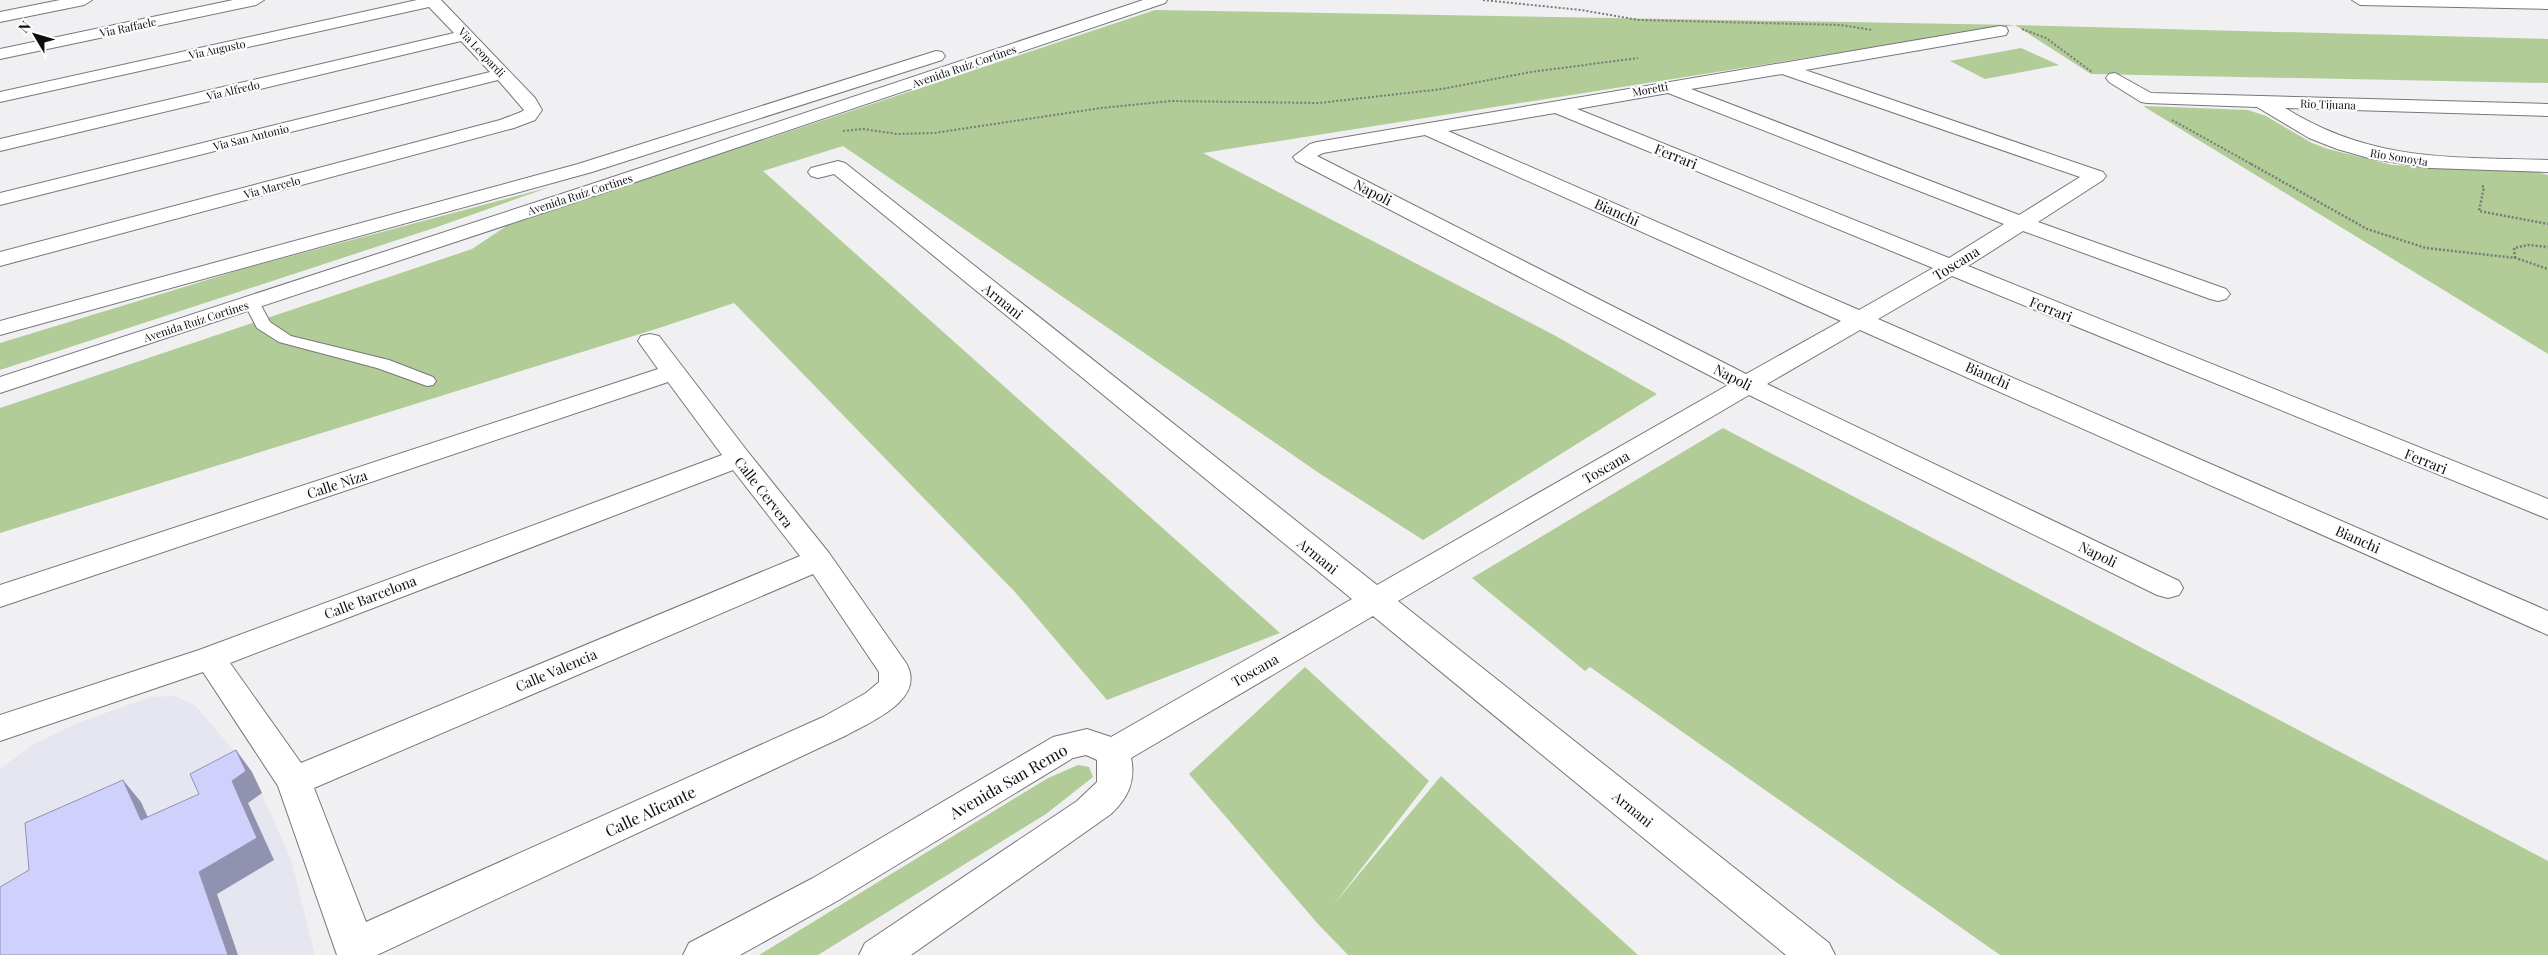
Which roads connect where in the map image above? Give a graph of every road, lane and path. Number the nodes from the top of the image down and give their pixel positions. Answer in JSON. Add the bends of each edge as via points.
{"nodes":[{"id":1,"x":84,"y":0,"type":"edge"},
{"id":2,"x":256,"y":0,"type":"edge"},
{"id":3,"x":1111,"y":0,"type":"edge"},
{"id":4,"x":1160,"y":0,"type":"edge"},
{"id":5,"x":1483,"y":0,"type":"edge"},
{"id":6,"x":2360,"y":0,"type":"edge"},
{"id":7,"x":432,"y":1,"type":"edge"},
{"id":8,"x":2548,"y":4,"type":"edge"},
{"id":9,"x":0,"y":17,"type":"edge"},
{"id":10,"x":2021,"y":29,"type":"dead end"},
{"id":11,"x":1876,"y":30,"type":"dead end"},
{"id":12,"x":2000,"y":30,"type":"dead end"},
{"id":13,"x":467,"y":35,"type":"junction"},
{"id":14,"x":979,"y":42,"type":"dead end"},
{"id":15,"x":951,"y":51,"type":"dead end"},
{"id":16,"x":0,"y":54,"type":"edge"},
{"id":17,"x":1638,"y":58,"type":"dead end"},
{"id":18,"x":1780,"y":67,"type":"junction"},
{"id":19,"x":502,"y":74,"type":"junction"},
{"id":20,"x":2114,"y":78,"type":"joint"},
{"id":21,"x":1666,"y":86,"type":"junction"},
{"id":22,"x":0,"y":97,"type":"edge"},
{"id":23,"x":529,"y":102,"type":"joint"},
{"id":24,"x":2263,"y":102,"type":"junction"},
{"id":25,"x":1554,"y":106,"type":"junction"},
{"id":26,"x":2548,"y":110,"type":"edge"},
{"id":27,"x":2166,"y":116,"type":"dead end"},
{"id":28,"x":1427,"y":128,"type":"junction"},
{"id":29,"x":835,"y":132,"type":"dead end"},
{"id":30,"x":0,"y":145,"type":"edge"},
{"id":31,"x":1303,"y":157,"type":"joint"},
{"id":32,"x":2548,"y":166,"type":"edge"},
{"id":33,"x":818,"y":172,"type":"dead end"},
{"id":34,"x":0,"y":200,"type":"edge"},
{"id":35,"x":2479,"y":211,"type":"dead end"},
{"id":36,"x":2021,"y":223,"type":"junction"},
{"id":37,"x":2548,"y":224,"type":"edge"},
{"id":38,"x":2548,"y":247,"type":"edge"},
{"id":39,"x":2516,"y":258,"type":"junction"},
{"id":40,"x":0,"y":259,"type":"edge"},
{"id":41,"x":1949,"y":268,"type":"junction"},
{"id":42,"x":2548,"y":269,"type":"edge"},
{"id":43,"x":2218,"y":294,"type":"dead end"},
{"id":44,"x":252,"y":303,"type":"junction"},
{"id":45,"x":1860,"y":319,"type":"junction"},
{"id":46,"x":0,"y":328,"type":"edge"},
{"id":47,"x":650,"y":341,"type":"dead end"},
{"id":48,"x":674,"y":372,"type":"junction"},
{"id":49,"x":427,"y":381,"type":"dead end"},
{"id":50,"x":0,"y":385,"type":"edge"},
{"id":51,"x":1748,"y":385,"type":"junction"},
{"id":52,"x":738,"y":458,"type":"junction"},
{"id":53,"x":2548,"y":510,"type":"edge"},
{"id":54,"x":818,"y":560,"type":"junction"},
{"id":55,"x":2168,"y":588,"type":"dead end"},
{"id":56,"x":1,"y":597,"type":"edge"},
{"id":57,"x":1374,"y":601,"type":"junction"},
{"id":58,"x":2548,"y":624,"type":"edge"},
{"id":59,"x":876,"y":645,"type":"joint"},
{"id":60,"x":210,"y":658,"type":"junction"},
{"id":61,"x":0,"y":728,"type":"edge"},
{"id":62,"x":1113,"y":752,"type":"junction"},
{"id":63,"x":294,"y":781,"type":"junction"},
{"id":64,"x":356,"y":950,"type":"edge"},
{"id":65,"x":703,"y":955,"type":"edge"},
{"id":66,"x":879,"y":955,"type":"edge"},
{"id":67,"x":1815,"y":955,"type":"edge"}],
"edges":[{"from":1,"to":9,"type":"main road"},
{"from":2,"to":16,"type":"main road","name":"Via Raffaele"},
{"from":3,"to":14,"type":"main road","name":"Avenida Ruíz Cortines"},
{"from":4,"to":44,"type":"main road","name":"Avenida Ruíz Cortines"},
{"from":5,"to":11,"type":"path","via":[[1580,8],[1638,20],[1841,25]]},
{"from":6,"to":8,"type":"main road"},
{"from":7,"to":13,"type":"main road","name":"Via Leopardi"},
{"from":7,"to":22,"type":"main road","name":"Via Augusto"},
{"from":10,"to":20,"type":"path","via":[[2046,38],[2097,75]]},
{"from":12,"to":18,"type":"main road","name":"Moretti"},
{"from":13,"to":19,"type":"main road","name":"Via Leopardi"},
{"from":13,"to":30,"type":"main road","name":"Via Alfredo"},
{"from":15,"to":46,"type":"main road","name":"Avenida Ruíz Cortines","via":[[585,168]]},
{"from":17,"to":29,"type":"path","via":[[1531,72],[1442,89],[1319,104],[1162,102],[934,133],[897,134],[863,129]]},
{"from":18,"to":21,"type":"main road","name":"Moretti"},
{"from":18,"to":36,"type":"main road","name":"Toscana","via":[[2096,176]]},
{"from":19,"to":23,"type":"main road","name":"Via Leopardi"},
{"from":19,"to":34,"type":"main road","name":"Via San Antonio"},
{"from":20,"to":24,"type":"main road","name":"Rio Tijuana","via":[[2147,98]]},
{"from":21,"to":25,"type":"main road","name":"Moretti"},
{"from":21,"to":36,"type":"main road"},
{"from":23,"to":40,"type":"main road","name":"Via Marcelo","via":[[533,110],[528,116],[507,124]]},
{"from":24,"to":26,"type":"main road","name":"Rio Tijuana"},
{"from":24,"to":32,"type":"main road","name":"Rio Sonoyta","via":[[2316,134],[2380,155],[2413,161]]},
{"from":25,"to":28,"type":"main road","name":"Moretti"},
{"from":25,"to":41,"type":"main road","name":"Ferrari"},
{"from":27,"to":39,"type":"path","via":[[2367,229],[2426,248]]},
{"from":28,"to":31,"type":"main road","name":"Moretti","via":[[1317,148]]},
{"from":28,"to":45,"type":"main road","name":"Bianchi"},
{"from":31,"to":51,"type":"main road","name":"Napoli"},
{"from":33,"to":57,"type":"main road","name":"Armani","via":[[838,167]]},
{"from":35,"to":37,"type":"path"},
{"from":36,"to":41,"type":"main road","name":"Toscana"},
{"from":36,"to":43,"type":"main road"},
{"from":38,"to":39,"type":"path","via":[[2522,245],[2514,248]]},
{"from":39,"to":42,"type":"path"},
{"from":41,"to":45,"type":"main road","name":"Toscana"},
{"from":41,"to":53,"type":"main road","name":"Ferrari"},
{"from":44,"to":49,"type":"lane","via":[[263,324],[285,339],[383,364]]},
{"from":44,"to":50,"type":"main road","name":"Avenida Ruíz Cortines"},
{"from":45,"to":51,"type":"main road","name":"Toscana"},
{"from":45,"to":58,"type":"main road","name":"Bianchi"},
{"from":47,"to":48,"type":"main road","name":"Calle Cervera"},
{"from":48,"to":52,"type":"main road","name":"Calle Cervera"},
{"from":48,"to":56,"type":"main road","name":"Calle Niza"},
{"from":51,"to":55,"type":"main road","name":"Napoli"},
{"from":51,"to":57,"type":"main road","name":"Toscana"},
{"from":52,"to":54,"type":"main road","name":"Calle Cervera"},
{"from":52,"to":60,"type":"main road","name":"Calle Barcelona"},
{"from":54,"to":59,"type":"main road","name":"Calle Cervera"},
{"from":54,"to":63,"type":"main road","name":"Calle Valencia"},
{"from":57,"to":62,"type":"main road","name":"Toscana"},
{"from":57,"to":67,"type":"main road","name":"Armani"},
{"from":59,"to":64,"type":"main road","name":"Calle Alicante","via":[[896,671],[895,686],[878,702],[835,726]]},
{"from":60,"to":61,"type":"main road","name":"Calle Barcelona"},
{"from":60,"to":63,"type":"main road"},
{"from":62,"to":65,"type":"main road","name":"Avenida San Remo","via":[[1087,742],[1065,746],[826,888]]},
{"from":62,"to":66,"type":"main road","via":[[1118,776],[1108,796]]},
{"from":63,"to":64,"type":"main road"}]}
